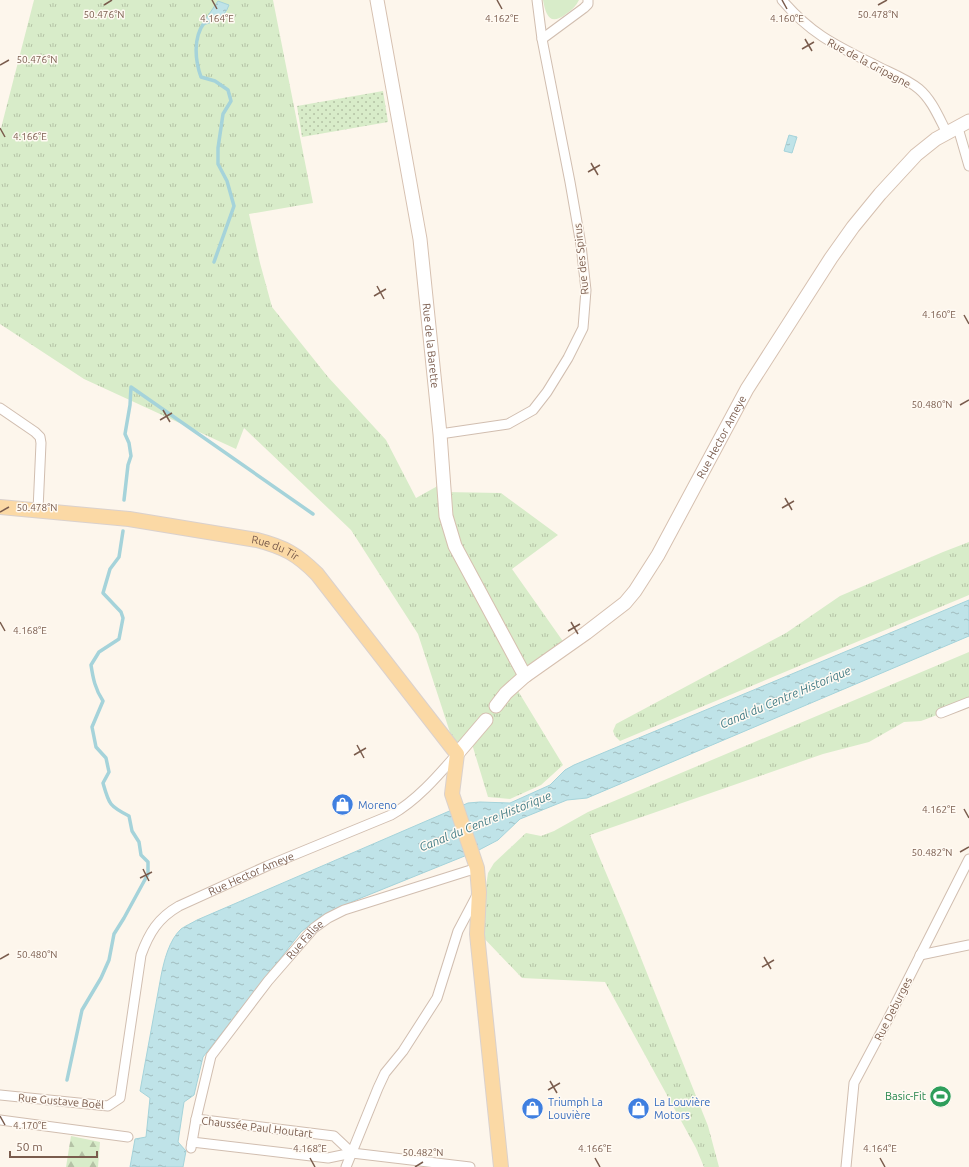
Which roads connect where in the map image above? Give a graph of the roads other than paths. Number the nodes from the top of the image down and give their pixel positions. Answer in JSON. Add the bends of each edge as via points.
{"nodes":[{"id":1,"x":377,"y":0,"type":"edge"},
{"id":2,"x":536,"y":0,"type":"edge"},
{"id":3,"x":588,"y":0,"type":"edge"},
{"id":4,"x":782,"y":0,"type":"edge"},
{"id":5,"x":542,"y":39,"type":"junction"},
{"id":6,"x":958,"y":127,"type":"edge"},
{"id":7,"x":969,"y":166,"type":"edge"},
{"id":8,"x":0,"y":408,"type":"edge"},
{"id":9,"x":440,"y":434,"type":"junction"},
{"id":10,"x":0,"y":507,"type":"edge"},
{"id":11,"x":38,"y":510,"type":"junction"},
{"id":12,"x":525,"y":676,"type":"junction"},
{"id":13,"x":969,"y":702,"type":"edge"},
{"id":14,"x":496,"y":706,"type":"dead end"},
{"id":15,"x":941,"y":713,"type":"dead end"},
{"id":16,"x":486,"y":720,"type":"dead end"},
{"id":17,"x":457,"y":754,"type":"junction"},
{"id":18,"x":969,"y":859,"type":"edge"},
{"id":19,"x":477,"y":868,"type":"junction"},
{"id":20,"x":479,"y":892,"type":"junction"},
{"id":21,"x":969,"y":945,"type":"edge"},
{"id":22,"x":920,"y":955,"type":"junction"},
{"id":23,"x":0,"y":1095,"type":"edge"},
{"id":24,"x":120,"y":1098,"type":"joint"},
{"id":25,"x":196,"y":1119,"type":"junction"},
{"id":26,"x":0,"y":1120,"type":"edge"},
{"id":27,"x":128,"y":1137,"type":"dead end"},
{"id":28,"x":352,"y":1152,"type":"junction"},
{"id":29,"x":346,"y":1167,"type":"edge"},
{"id":30,"x":470,"y":1167,"type":"edge"},
{"id":31,"x":501,"y":1167,"type":"edge"},
{"id":32,"x":846,"y":1167,"type":"edge"}],
"edges":[{"from":1,"to":9,"type":"street","name":"Rue de la Barette","via":[[420,239]]},
{"from":2,"to":5,"type":"street","name":"Rue des Spirus"},
{"from":3,"to":5,"type":"street","via":[[584,8]]},
{"from":4,"to":6,"type":"street","name":"Rue de la Gripagne","via":[[804,24],[826,41],[918,89]]},
{"from":5,"to":9,"type":"street","name":"Rue des Spirus","via":[[581,245],[586,290],[583,328],[568,358],[533,410],[508,424]]},
{"from":6,"to":7,"type":"street","name":"Rue de la Gripagne"},
{"from":6,"to":12,"type":"street","name":"Rue Hector Ameye","via":[[916,155],[880,194],[831,258],[747,389],[658,555],[635,591],[625,603]]},
{"from":8,"to":11,"type":"street","via":[[40,437]]},
{"from":9,"to":12,"type":"street","name":"Rue de la Barette","via":[[446,516],[455,546]]},
{"from":10,"to":11,"type":"main road","name":"Rue du Tir"},
{"from":11,"to":17,"type":"main road","name":"Rue du Tir","via":[[129,519],[257,540],[290,552],[317,574]]},
{"from":12,"to":14,"type":"street","name":"Rue Hector Ameye"},
{"from":13,"to":15,"type":"street"},
{"from":16,"to":17,"type":"street","name":"Rue Hector Ameye"},
{"from":17,"to":19,"type":"main road","via":[[452,794]]},
{"from":17,"to":24,"type":"street","name":"Rue Hector Ameye","via":[[403,808],[391,815],[267,866],[179,906],[159,921],[141,955]]},
{"from":18,"to":22,"type":"street","name":"Rue Deburges"},
{"from":19,"to":20,"type":"main road"},
{"from":19,"to":25,"type":"street","name":"Rue Falise","via":[[344,910],[314,928],[268,981],[211,1056]]},
{"from":20,"to":28,"type":"street","via":[[458,931],[436,998],[403,1051],[385,1073]]},
{"from":20,"to":31,"type":"main road","via":[[477,934]]},
{"from":21,"to":22,"type":"street"},
{"from":22,"to":32,"type":"street","name":"Rue Deburges","via":[[854,1083]]},
{"from":23,"to":24,"type":"street","name":"Rue Gustave Boël","via":[[108,1106]]},
{"from":25,"to":28,"type":"street","name":"Chaussée Paul Houtart","via":[[334,1136]]},
{"from":25,"to":28,"type":"street","name":"Chaussée Paul Houtart","via":[[192,1145],[328,1158]]},
{"from":26,"to":27,"type":"street"},
{"from":28,"to":29,"type":"street"},
{"from":28,"to":30,"type":"street","name":"Chaussée Paul Houtart"}]}
